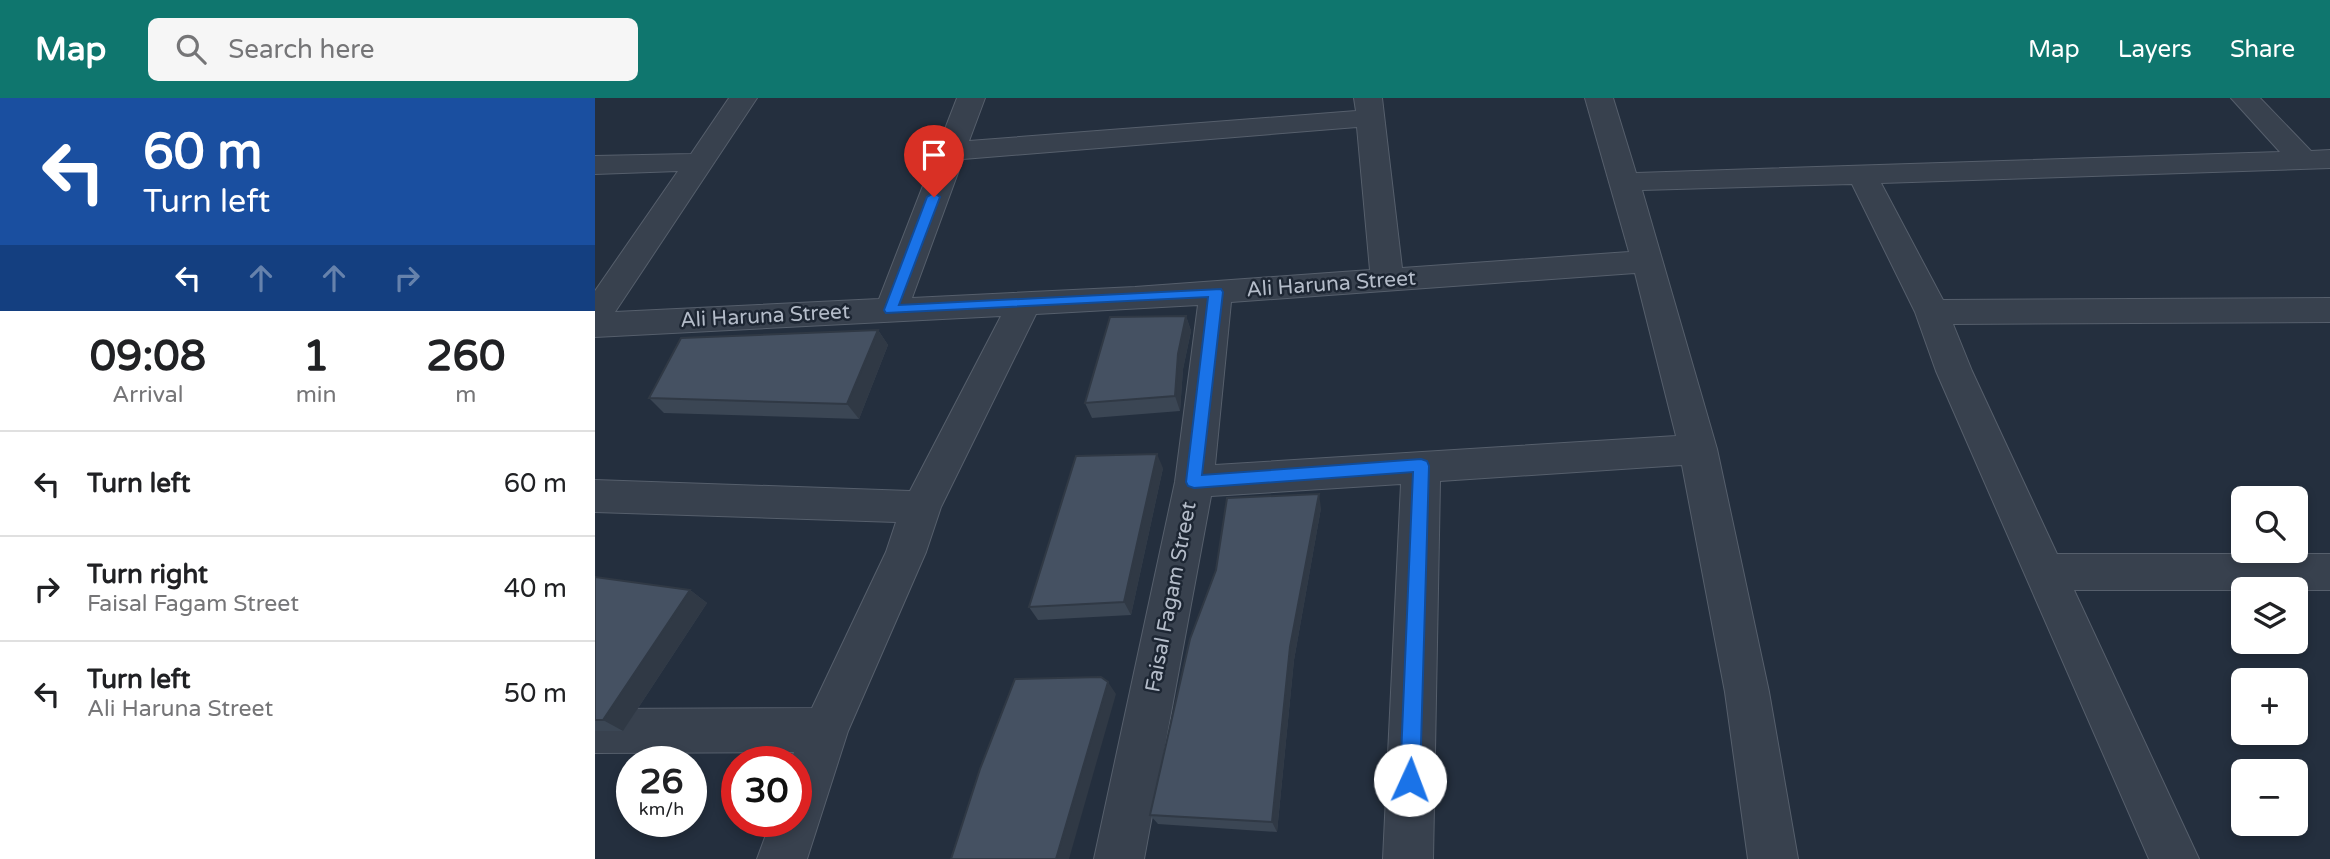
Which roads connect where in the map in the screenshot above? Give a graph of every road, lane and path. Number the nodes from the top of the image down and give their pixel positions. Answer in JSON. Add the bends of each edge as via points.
{"nodes":[{"id":1,"x":743,"y":98,"type":"edge"},
{"id":2,"x":971,"y":98,"type":"edge"},
{"id":3,"x":1599,"y":98,"type":"edge"},
{"id":4,"x":2245,"y":98,"type":"edge"},
{"id":5,"x":1369,"y":108,"type":"edge"},
{"id":6,"x":951,"y":151,"type":"junction"},
{"id":7,"x":2317,"y":159,"type":"edge"},
{"id":8,"x":700,"y":162,"type":"junction"},
{"id":9,"x":595,"y":165,"type":"edge"},
{"id":10,"x":1861,"y":173,"type":"junction"},
{"id":11,"x":1624,"y":182,"type":"junction"},
{"id":12,"x":1648,"y":261,"type":"junction"},
{"id":13,"x":1387,"y":280,"type":"junction"},
{"id":14,"x":1216,"y":292,"type":"junction"},
{"id":15,"x":1025,"y":303,"type":"junction"},
{"id":16,"x":891,"y":310,"type":"junction"},
{"id":17,"x":2330,"y":310,"type":"edge"},
{"id":18,"x":1932,"y":312,"type":"junction"},
{"id":19,"x":595,"y":316,"type":"edge"},
{"id":20,"x":595,"y":325,"type":"edge"},
{"id":21,"x":1698,"y":449,"type":"junction"},
{"id":22,"x":1421,"y":466,"type":"junction"},
{"id":23,"x":1194,"y":482,"type":"junction"},
{"id":24,"x":595,"y":496,"type":"edge"},
{"id":25,"x":921,"y":507,"type":"junction"},
{"id":26,"x":2045,"y":572,"type":"junction"},
{"id":27,"x":2330,"y":572,"type":"edge"},
{"id":28,"x":825,"y":730,"type":"junction"},
{"id":29,"x":595,"y":731,"type":"edge"},
{"id":30,"x":812,"y":768,"type":"edge"},
{"id":31,"x":789,"y":837,"type":"edge"},
{"id":32,"x":782,"y":859,"type":"edge"},
{"id":33,"x":1119,"y":859,"type":"edge"},
{"id":34,"x":1408,"y":859,"type":"edge"},
{"id":35,"x":1773,"y":859,"type":"edge"},
{"id":36,"x":2174,"y":859,"type":"edge"}],
"edges":[{"from":1,"to":8,"type":"street"},
{"from":2,"to":6,"type":"street"},
{"from":3,"to":11,"type":"street"},
{"from":4,"to":7,"type":"street"},
{"from":5,"to":6,"type":"street"},
{"from":5,"to":13,"type":"street"},
{"from":6,"to":16,"type":"street"},
{"from":7,"to":10,"type":"street"},
{"from":8,"to":9,"type":"street"},
{"from":8,"to":19,"type":"street"},
{"from":10,"to":11,"type":"street"},
{"from":10,"to":18,"type":"street"},
{"from":11,"to":12,"type":"street"},
{"from":12,"to":13,"type":"street","name":"Ali Haruna Street"},
{"from":12,"to":21,"type":"street"},
{"from":13,"to":14,"type":"street","name":"Ali Haruna Street"},
{"from":14,"to":15,"type":"street","name":"Ali Haruna Street"},
{"from":14,"to":23,"type":"street","name":"Faisal Fagam Street"},
{"from":15,"to":16,"type":"street","name":"Ali Haruna Street"},
{"from":15,"to":25,"type":"street"},
{"from":16,"to":20,"type":"street","name":"Ali Haruna Street"},
{"from":17,"to":18,"type":"street"},
{"from":18,"to":26,"type":"street"},
{"from":21,"to":22,"type":"street"},
{"from":21,"to":35,"type":"street","via":[[1747,691]]},
{"from":22,"to":23,"type":"street"},
{"from":22,"to":34,"type":"street"},
{"from":23,"to":33,"type":"street","name":"Faisal Fagam Street"},
{"from":24,"to":25,"type":"street"},
{"from":25,"to":28,"type":"street","via":[[906,552]]},
{"from":26,"to":27,"type":"street"},
{"from":26,"to":36,"type":"street"},
{"from":28,"to":29,"type":"street"},
{"from":28,"to":30,"type":"street"},
{"from":31,"to":32,"type":"street"}]}
